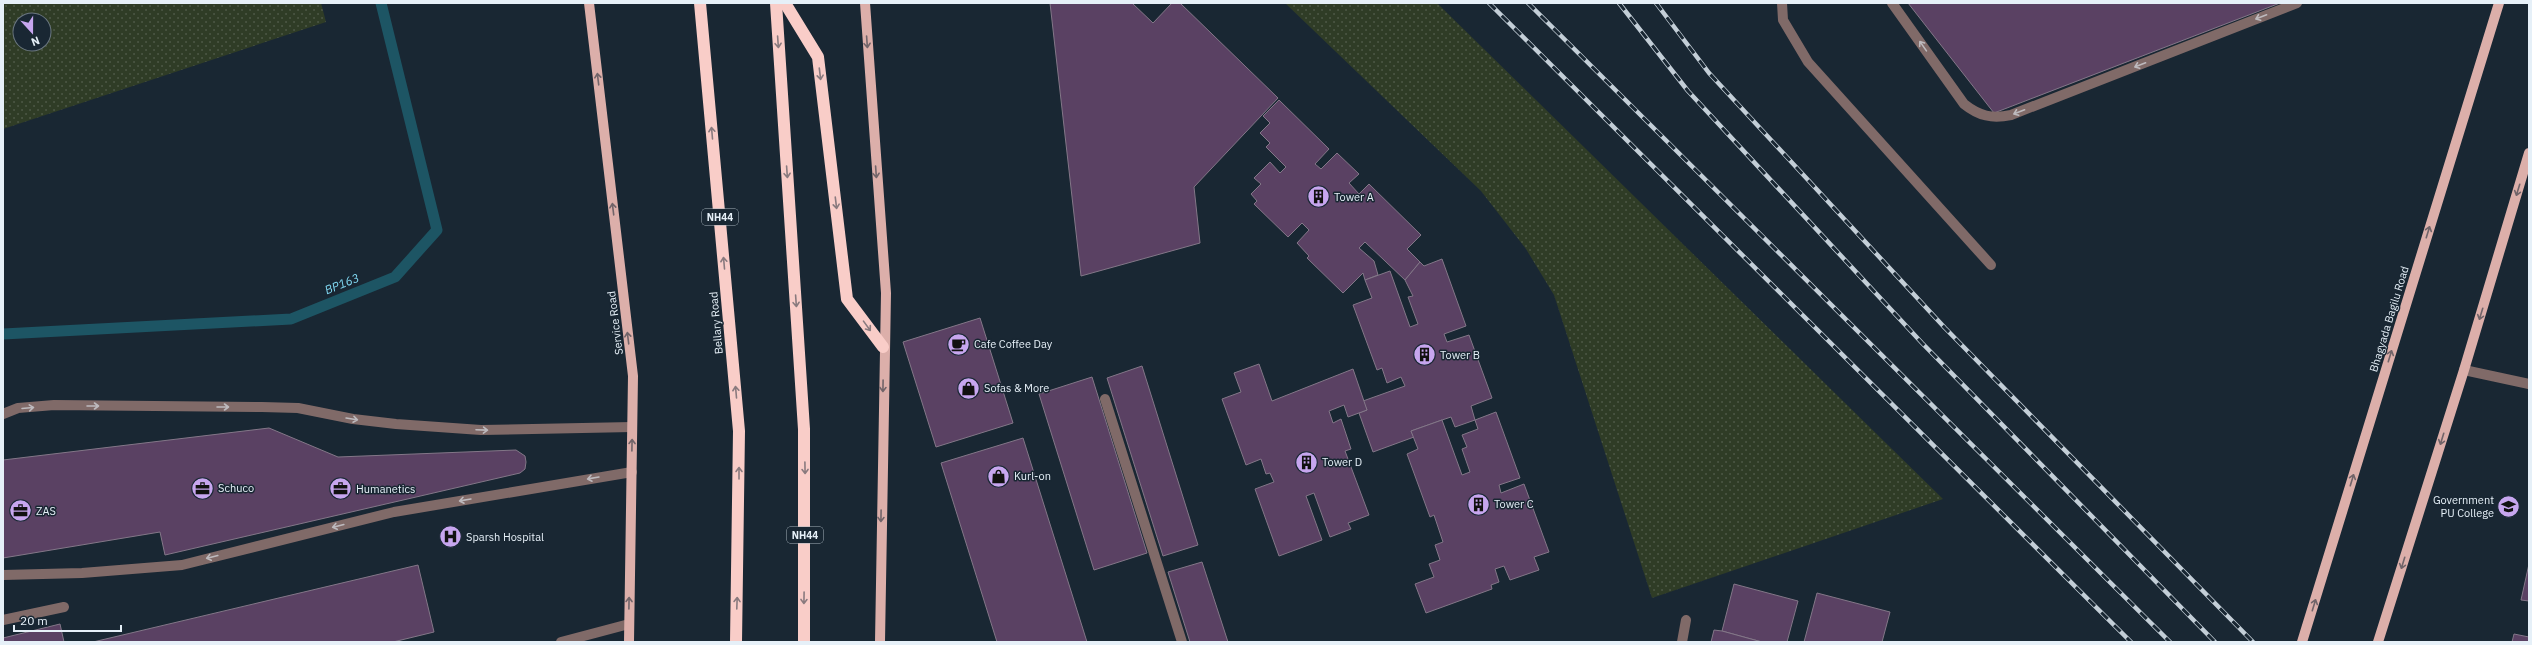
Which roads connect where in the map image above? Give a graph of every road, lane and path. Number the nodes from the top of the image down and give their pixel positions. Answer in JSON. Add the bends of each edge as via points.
{"nodes":[{"id":1,"x":589,"y":3,"type":"edge"},
{"id":2,"x":700,"y":3,"type":"edge"},
{"id":3,"x":776,"y":3,"type":"edge"},
{"id":4,"x":785,"y":3,"type":"edge"},
{"id":5,"x":864,"y":3,"type":"edge"},
{"id":6,"x":1782,"y":3,"type":"edge"},
{"id":7,"x":1892,"y":3,"type":"edge"},
{"id":8,"x":2297,"y":3,"type":"edge"},
{"id":9,"x":2499,"y":3,"type":"edge"},
{"id":10,"x":2529,"y":153,"type":"edge"},
{"id":11,"x":1991,"y":265,"type":"dead end"},
{"id":12,"x":883,"y":347,"type":"junction"},
{"id":13,"x":2464,"y":370,"type":"junction"},
{"id":14,"x":2529,"y":384,"type":"edge"},
{"id":15,"x":1105,"y":399,"type":"dead end"},
{"id":16,"x":3,"y":414,"type":"edge"},
{"id":17,"x":632,"y":427,"type":"junction"},
{"id":18,"x":632,"y":472,"type":"junction"},
{"id":19,"x":3,"y":575,"type":"edge"},
{"id":20,"x":64,"y":607,"type":"dead end"},
{"id":21,"x":3,"y":620,"type":"edge"},
{"id":22,"x":1686,"y":620,"type":"dead end"},
{"id":23,"x":629,"y":624,"type":"junction"},
{"id":24,"x":561,"y":642,"type":"edge"},
{"id":25,"x":629,"y":642,"type":"edge"},
{"id":26,"x":736,"y":642,"type":"edge"},
{"id":27,"x":804,"y":642,"type":"edge"},
{"id":28,"x":880,"y":642,"type":"edge"},
{"id":29,"x":1182,"y":642,"type":"edge"},
{"id":30,"x":1682,"y":642,"type":"edge"},
{"id":31,"x":2302,"y":642,"type":"edge"},
{"id":32,"x":2378,"y":642,"type":"edge"}],
"edges":[{"from":17,"to":1,"type":"main road","name":"Service Road","one_way":true,"via":[[633,376]]},
{"from":26,"to":2,"type":"highway","name":"Bellary Road","number":"NH44","one_way":true,"via":[[739,431]]},
{"from":3,"to":27,"type":"highway","number":"NH44","one_way":true,"via":[[804,429]]},
{"from":4,"to":12,"type":"highway","one_way":true,"via":[[818,57],[847,299]]},
{"from":5,"to":12,"type":"main road","one_way":true,"via":[[886,293]]},
{"from":6,"to":11,"type":"street","via":[[1783,20],[1808,62]]},
{"from":8,"to":7,"type":"street","one_way":true,"via":[[2011,115],[2000,117],[1986,117],[1964,104]]},
{"from":31,"to":9,"type":"main road","name":"Bhagyada Bagilu Road","one_way":true},
{"from":10,"to":13,"type":"main road","one_way":true},
{"from":12,"to":28,"type":"main road","one_way":true},
{"from":13,"to":14,"type":"street"},
{"from":13,"to":32,"type":"main road","one_way":true},
{"from":15,"to":29,"type":"street"},
{"from":16,"to":17,"type":"street","one_way":true,"via":[[18,408],[54,405],[262,407],[298,408],[396,424],[481,430]]},
{"from":18,"to":17,"type":"main road","name":"Service Road","one_way":true},
{"from":18,"to":19,"type":"street","one_way":true,"via":[[394,512],[182,565],[82,573]]},
{"from":23,"to":18,"type":"main road","name":"Service Road","one_way":true},
{"from":20,"to":21,"type":"street"},
{"from":22,"to":30,"type":"street"},
{"from":23,"to":24,"type":"street"},
{"from":23,"to":25,"type":"main road","name":"Service Road"}]}
